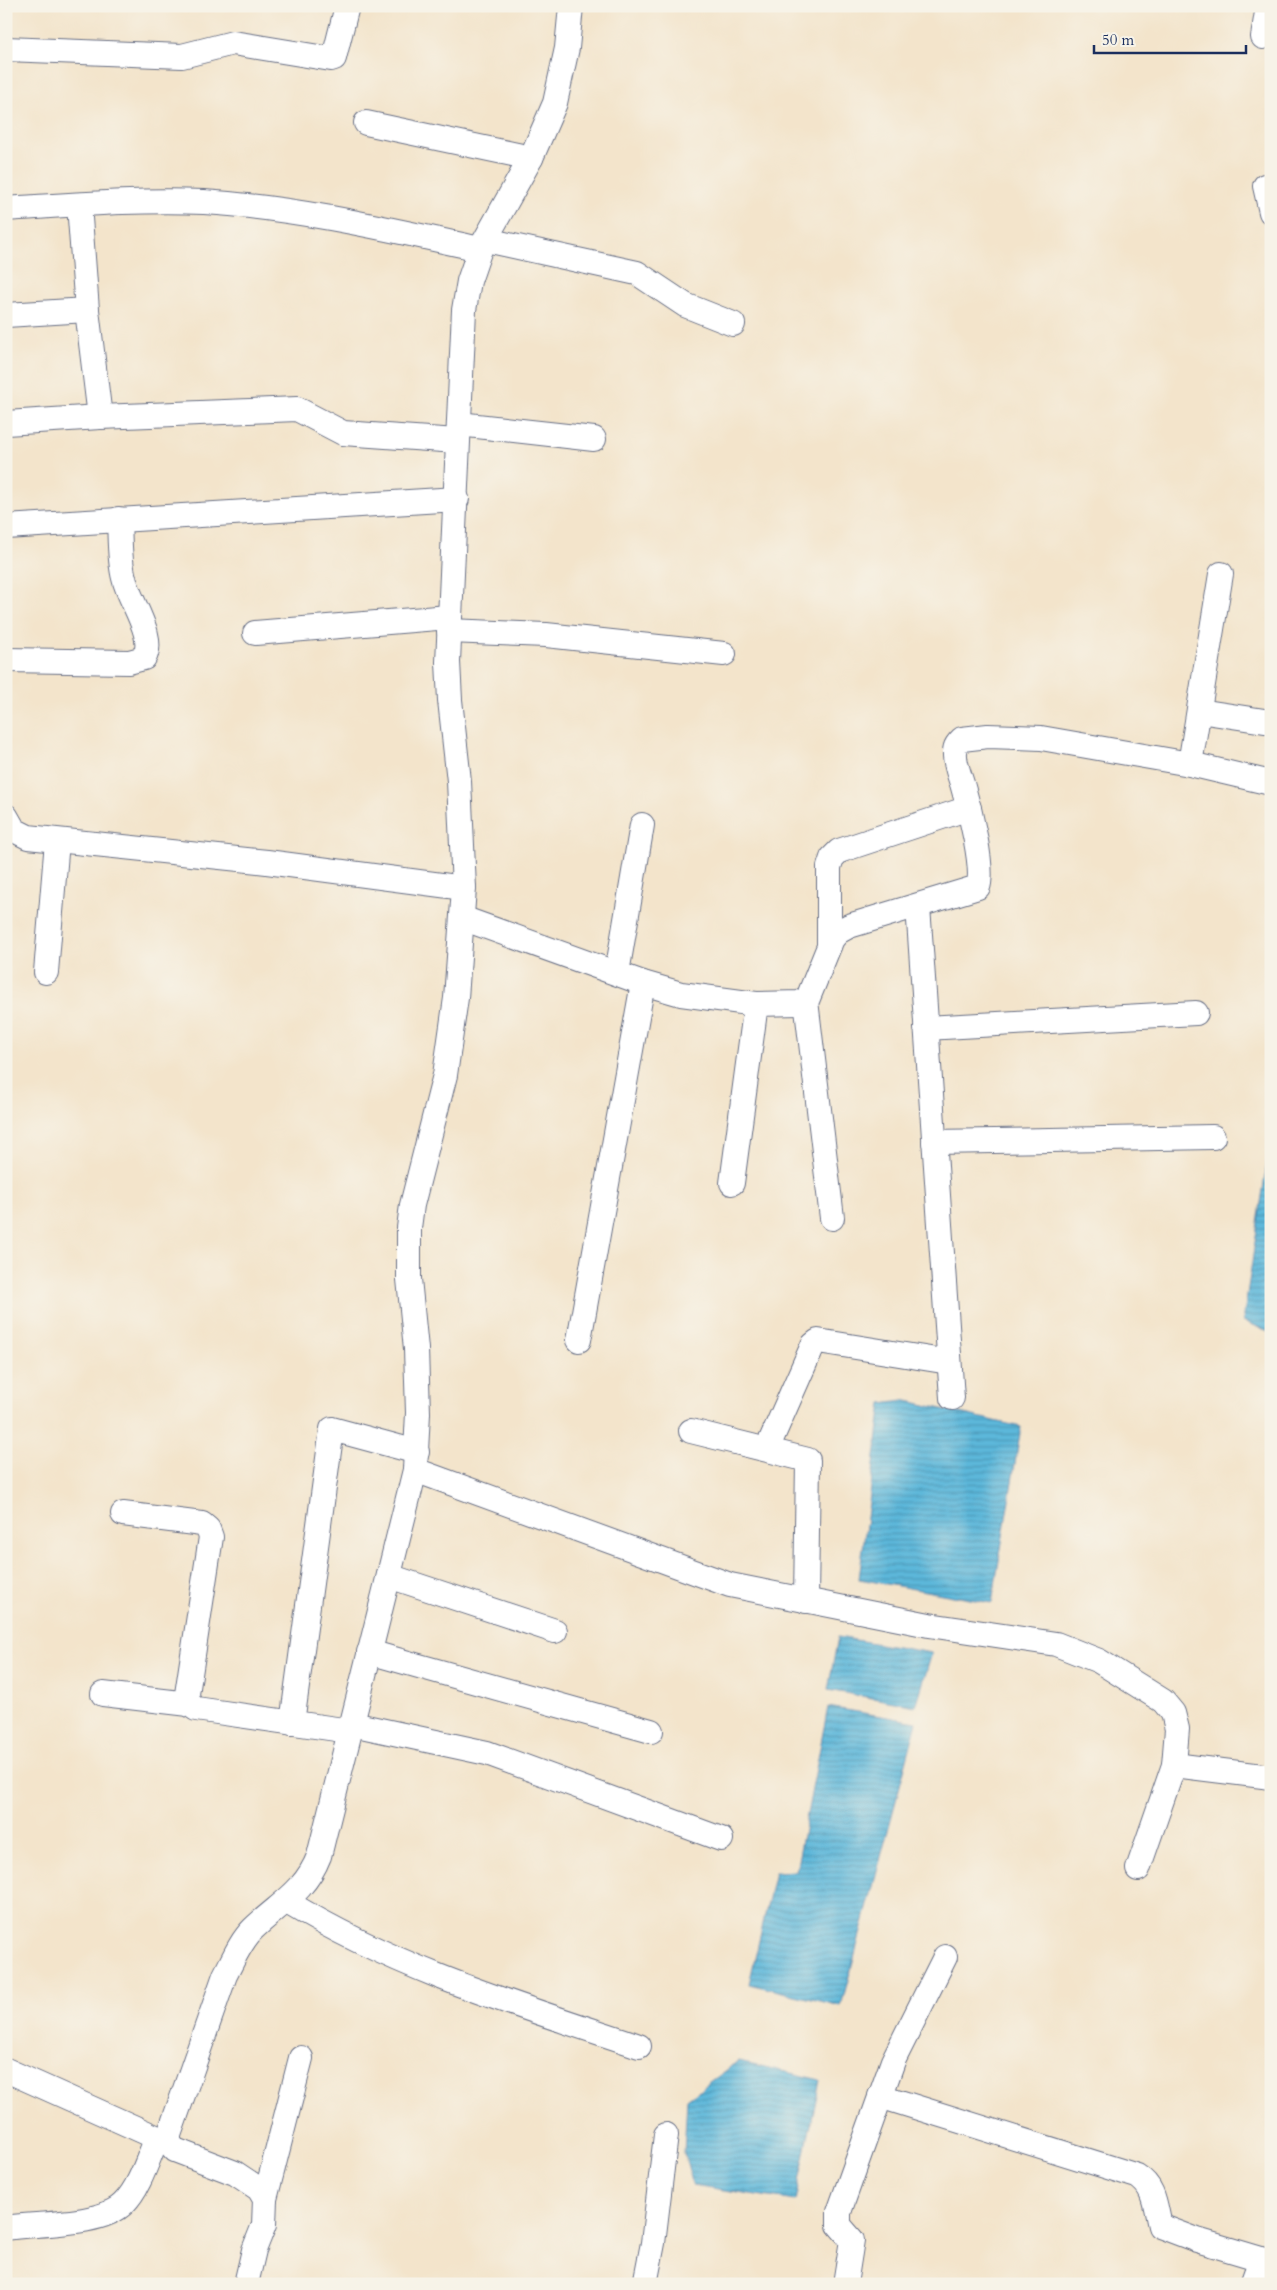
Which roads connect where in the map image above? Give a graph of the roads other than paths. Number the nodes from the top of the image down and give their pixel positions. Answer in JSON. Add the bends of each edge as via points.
{"nodes":[{"id":1,"x":347,"y":6,"type":"edge"},
{"id":2,"x":571,"y":6,"type":"edge"},
{"id":3,"x":1268,"y":6,"type":"edge"},
{"id":4,"x":1263,"y":37,"type":"dead end"},
{"id":5,"x":6,"y":49,"type":"edge"},
{"id":6,"x":366,"y":123,"type":"dead end"},
{"id":7,"x":531,"y":158,"type":"junction"},
{"id":8,"x":1265,"y":186,"type":"dead end"},
{"id":9,"x":78,"y":205,"type":"junction"},
{"id":10,"x":6,"y":209,"type":"edge"},
{"id":11,"x":1271,"y":212,"type":"edge"},
{"id":12,"x":483,"y":245,"type":"junction"},
{"id":13,"x":87,"y":310,"type":"junction"},
{"id":14,"x":6,"y":315,"type":"edge"},
{"id":15,"x":733,"y":324,"type":"dead end"},
{"id":16,"x":100,"y":417,"type":"junction"},
{"id":17,"x":6,"y":423,"type":"edge"},
{"id":18,"x":458,"y":433,"type":"junction"},
{"id":19,"x":594,"y":439,"type":"dead end"},
{"id":20,"x":457,"y":499,"type":"junction"},
{"id":21,"x":118,"y":520,"type":"junction"},
{"id":22,"x":6,"y":527,"type":"edge"},
{"id":23,"x":1221,"y":574,"type":"dead end"},
{"id":24,"x":449,"y":624,"type":"junction"},
{"id":25,"x":255,"y":633,"type":"dead end"},
{"id":26,"x":724,"y":654,"type":"dead end"},
{"id":27,"x":6,"y":660,"type":"edge"},
{"id":28,"x":1198,"y":711,"type":"junction"},
{"id":29,"x":1271,"y":722,"type":"edge"},
{"id":30,"x":1190,"y":764,"type":"junction"},
{"id":31,"x":1271,"y":783,"type":"edge"},
{"id":32,"x":969,"y":808,"type":"junction"},
{"id":33,"x":642,"y":825,"type":"dead end"},
{"id":34,"x":9,"y":831,"type":"edge"},
{"id":35,"x":57,"y":841,"type":"junction"},
{"id":36,"x":464,"y":888,"type":"junction"},
{"id":37,"x":918,"y":906,"type":"junction"},
{"id":38,"x":462,"y":918,"type":"junction"},
{"id":39,"x":829,"y":946,"type":"junction"},
{"id":40,"x":46,"y":972,"type":"dead end"},
{"id":41,"x":617,"y":974,"type":"junction"},
{"id":42,"x":643,"y":983,"type":"junction"},
{"id":43,"x":806,"y":1001,"type":"junction"},
{"id":44,"x":756,"y":1004,"type":"junction"},
{"id":45,"x":1196,"y":1013,"type":"dead end"},
{"id":46,"x":926,"y":1028,"type":"junction"},
{"id":47,"x":1213,"y":1137,"type":"dead end"},
{"id":48,"x":934,"y":1142,"type":"junction"},
{"id":49,"x":732,"y":1183,"type":"dead end"},
{"id":50,"x":832,"y":1218,"type":"dead end"},
{"id":51,"x":580,"y":1340,"type":"dead end"},
{"id":52,"x":950,"y":1362,"type":"junction"},
{"id":53,"x":952,"y":1398,"type":"dead end"},
{"id":54,"x":691,"y":1431,"type":"dead end"},
{"id":55,"x":767,"y":1449,"type":"junction"},
{"id":56,"x":416,"y":1461,"type":"junction"},
{"id":57,"x":123,"y":1514,"type":"dead end"},
{"id":58,"x":388,"y":1576,"type":"junction"},
{"id":59,"x":806,"y":1601,"type":"junction"},
{"id":60,"x":555,"y":1631,"type":"dead end"},
{"id":61,"x":369,"y":1652,"type":"junction"},
{"id":62,"x":103,"y":1694,"type":"dead end"},
{"id":63,"x":188,"y":1704,"type":"junction"},
{"id":64,"x":292,"y":1723,"type":"junction"},
{"id":65,"x":351,"y":1728,"type":"junction"},
{"id":66,"x":650,"y":1732,"type":"dead end"},
{"id":67,"x":1174,"y":1765,"type":"junction"},
{"id":68,"x":1271,"y":1777,"type":"edge"},
{"id":69,"x":721,"y":1840,"type":"dead end"},
{"id":70,"x":1138,"y":1869,"type":"dead end"},
{"id":71,"x":287,"y":1902,"type":"junction"},
{"id":72,"x":945,"y":1957,"type":"dead end"},
{"id":73,"x":639,"y":2046,"type":"dead end"},
{"id":74,"x":302,"y":2058,"type":"dead end"},
{"id":75,"x":6,"y":2070,"type":"edge"},
{"id":76,"x":880,"y":2096,"type":"junction"},
{"id":77,"x":666,"y":2136,"type":"dead end"},
{"id":78,"x":163,"y":2141,"type":"junction"},
{"id":79,"x":265,"y":2199,"type":"junction"},
{"id":80,"x":6,"y":2228,"type":"edge"},
{"id":81,"x":1266,"y":2260,"type":"edge"},
{"id":82,"x":246,"y":2284,"type":"edge"},
{"id":83,"x":645,"y":2284,"type":"edge"},
{"id":84,"x":845,"y":2284,"type":"edge"},
{"id":85,"x":1252,"y":2284,"type":"edge"}],
"edges":[{"from":1,"to":5,"type":"street","via":[[337,50],[331,59],[233,43],[182,56]]},
{"from":2,"to":7,"type":"street","via":[[560,86]]},
{"from":3,"to":4,"type":"street"},
{"from":6,"to":7,"type":"street"},
{"from":7,"to":12,"type":"street"},
{"from":8,"to":11,"type":"street"},
{"from":9,"to":10,"type":"street"},
{"from":9,"to":12,"type":"street","via":[[202,202],[270,208],[343,218]]},
{"from":9,"to":13,"type":"street"},
{"from":12,"to":15,"type":"street","via":[[637,273],[685,305]]},
{"from":12,"to":18,"type":"street","via":[[469,280],[464,310]]},
{"from":13,"to":14,"type":"street"},
{"from":13,"to":16,"type":"street"},
{"from":16,"to":17,"type":"street"},
{"from":16,"to":18,"type":"street","via":[[297,409],[343,433]]},
{"from":18,"to":19,"type":"street"},
{"from":18,"to":20,"type":"street"},
{"from":20,"to":21,"type":"street"},
{"from":20,"to":24,"type":"street"},
{"from":21,"to":22,"type":"street"},
{"from":21,"to":27,"type":"street","via":[[124,578],[148,637],[144,658],[129,662]]},
{"from":23,"to":28,"type":"street"},
{"from":24,"to":25,"type":"street"},
{"from":24,"to":26,"type":"street"},
{"from":24,"to":36,"type":"street","via":[[450,700],[459,781]]},
{"from":28,"to":29,"type":"street"},
{"from":28,"to":30,"type":"street"},
{"from":30,"to":31,"type":"street"},
{"from":30,"to":32,"type":"street","via":[[1040,738],[967,737],[958,743],[955,752]]},
{"from":32,"to":37,"type":"street","via":[[980,874],[978,887]]},
{"from":32,"to":39,"type":"street","via":[[839,851],[829,867]]},
{"from":33,"to":41,"type":"street"},
{"from":34,"to":35,"type":"street"},
{"from":35,"to":36,"type":"street","via":[[266,862]]},
{"from":35,"to":40,"type":"street"},
{"from":36,"to":38,"type":"street"},
{"from":37,"to":39,"type":"street","via":[[849,926],[838,932]]},
{"from":37,"to":46,"type":"street"},
{"from":38,"to":41,"type":"street"},
{"from":38,"to":56,"type":"street","via":[[456,998],[445,1075],[409,1228],[409,1279],[417,1377]]},
{"from":39,"to":43,"type":"street"},
{"from":41,"to":42,"type":"street"},
{"from":42,"to":44,"type":"street","via":[[697,997]]},
{"from":42,"to":51,"type":"street"},
{"from":43,"to":44,"type":"street"},
{"from":43,"to":50,"type":"street"},
{"from":44,"to":49,"type":"street"},
{"from":45,"to":46,"type":"street"},
{"from":46,"to":48,"type":"street"},
{"from":47,"to":48,"type":"street"},
{"from":48,"to":52,"type":"street"},
{"from":52,"to":53,"type":"street"},
{"from":52,"to":55,"type":"street","via":[[818,1342],[813,1345]]},
{"from":54,"to":55,"type":"street"},
{"from":55,"to":59,"type":"street","via":[[808,1460]]},
{"from":56,"to":58,"type":"street"},
{"from":56,"to":59,"type":"street","via":[[710,1579]]},
{"from":56,"to":64,"type":"street","via":[[332,1429]]},
{"from":57,"to":63,"type":"street","via":[[202,1524],[208,1528],[211,1537]]},
{"from":58,"to":60,"type":"street"},
{"from":58,"to":61,"type":"street"},
{"from":59,"to":67,"type":"street","via":[[929,1625],[1056,1644],[1099,1660],[1163,1701],[1173,1714],[1177,1729]]},
{"from":61,"to":65,"type":"street"},
{"from":61,"to":66,"type":"street"},
{"from":62,"to":63,"type":"street"},
{"from":63,"to":64,"type":"street","via":[[196,1709]]},
{"from":64,"to":65,"type":"street"},
{"from":65,"to":69,"type":"street","via":[[487,1753]]},
{"from":65,"to":71,"type":"street","via":[[319,1856],[312,1874]]},
{"from":67,"to":68,"type":"street"},
{"from":67,"to":70,"type":"street"},
{"from":71,"to":73,"type":"street","via":[[337,1932],[431,1975]]},
{"from":71,"to":78,"type":"street","via":[[252,1930],[237,1951],[170,2130]]},
{"from":72,"to":76,"type":"street","via":[[893,2061]]},
{"from":74,"to":79,"type":"street"},
{"from":75,"to":78,"type":"street"},
{"from":76,"to":81,"type":"street","via":[[1136,2176],[1152,2190],[1160,2226]]},
{"from":76,"to":84,"type":"street","via":[[839,2212],[839,2225],[852,2240]]},
{"from":77,"to":83,"type":"street"},
{"from":78,"to":79,"type":"street","via":[[175,2150],[243,2177],[259,2189]]},
{"from":78,"to":80,"type":"street","via":[[125,2202],[115,2210],[76,2221]]},
{"from":79,"to":82,"type":"street","via":[[264,2225]]},
{"from":81,"to":85,"type":"street"}]}
